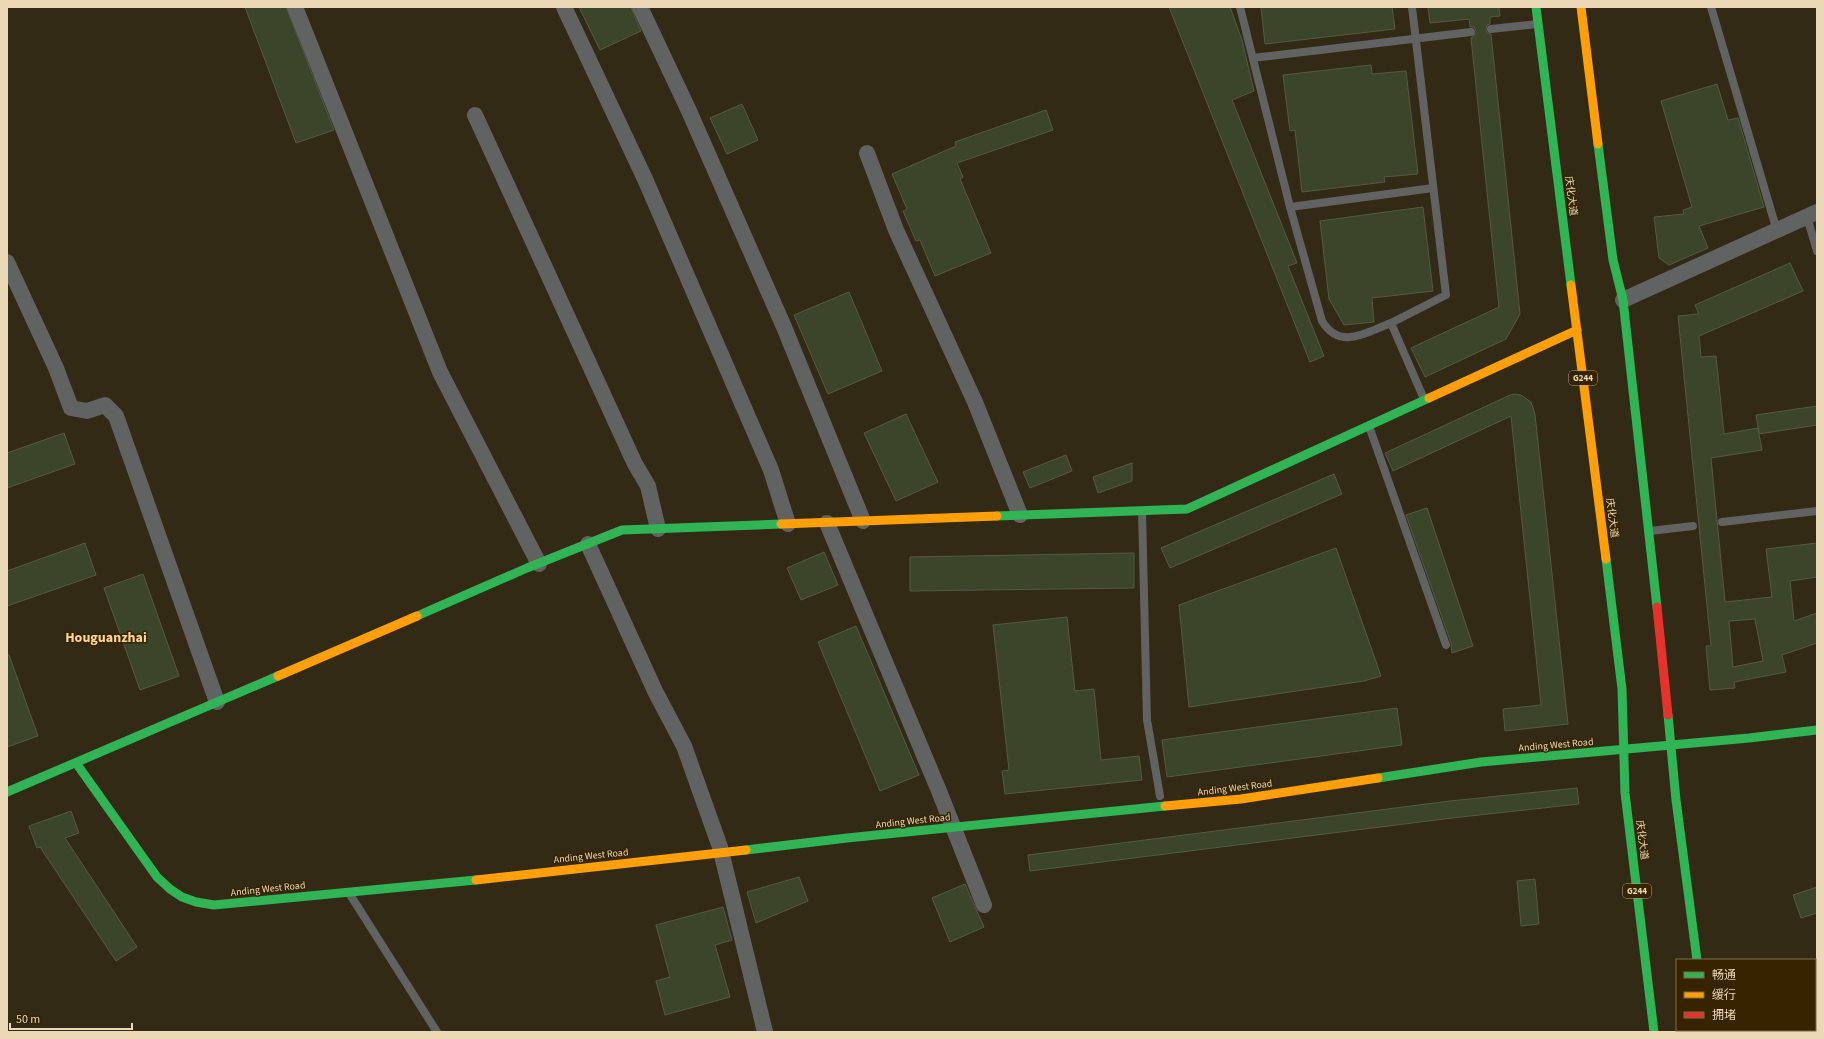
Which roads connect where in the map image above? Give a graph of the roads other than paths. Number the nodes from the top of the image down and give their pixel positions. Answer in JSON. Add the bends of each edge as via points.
{"nodes":[{"id":1,"x":295,"y":7,"type":"edge"},
{"id":2,"x":564,"y":7,"type":"edge"},
{"id":3,"x":640,"y":7,"type":"edge"},
{"id":4,"x":1240,"y":7,"type":"edge"},
{"id":5,"x":1412,"y":7,"type":"edge"},
{"id":6,"x":1536,"y":7,"type":"edge"},
{"id":7,"x":1581,"y":7,"type":"edge"},
{"id":8,"x":1711,"y":7,"type":"edge"},
{"id":9,"x":1538,"y":24,"type":"junction"},
{"id":10,"x":1491,"y":29,"type":"dead end"},
{"id":11,"x":1471,"y":32,"type":"dead end"},
{"id":12,"x":1415,"y":38,"type":"junction"},
{"id":13,"x":1253,"y":58,"type":"junction"},
{"id":14,"x":475,"y":116,"type":"dead end"},
{"id":15,"x":867,"y":153,"type":"dead end"},
{"id":16,"x":1433,"y":188,"type":"junction"},
{"id":17,"x":1290,"y":207,"type":"junction"},
{"id":18,"x":1812,"y":214,"type":"edge"},
{"id":19,"x":1777,"y":230,"type":"junction"},
{"id":20,"x":1817,"y":251,"type":"edge"},
{"id":21,"x":7,"y":262,"type":"edge"},
{"id":22,"x":1624,"y":300,"type":"junction"},
{"id":23,"x":1391,"y":323,"type":"junction"},
{"id":24,"x":1577,"y":330,"type":"junction"},
{"id":25,"x":1425,"y":400,"type":"junction"},
{"id":26,"x":1369,"y":425,"type":"junction"},
{"id":27,"x":1142,"y":511,"type":"junction"},
{"id":28,"x":1817,"y":511,"type":"edge"},
{"id":29,"x":1020,"y":515,"type":"junction"},
{"id":30,"x":862,"y":521,"type":"junction"},
{"id":31,"x":827,"y":522,"type":"junction"},
{"id":32,"x":1722,"y":522,"type":"dead end"},
{"id":33,"x":788,"y":524,"type":"junction"},
{"id":34,"x":1693,"y":526,"type":"dead end"},
{"id":35,"x":658,"y":529,"type":"junction"},
{"id":36,"x":1649,"y":531,"type":"junction"},
{"id":37,"x":588,"y":544,"type":"junction"},
{"id":38,"x":539,"y":564,"type":"junction"},
{"id":39,"x":1446,"y":646,"type":"dead end"},
{"id":40,"x":217,"y":702,"type":"junction"},
{"id":41,"x":1817,"y":730,"type":"edge"},
{"id":42,"x":1671,"y":745,"type":"junction"},
{"id":43,"x":1624,"y":750,"type":"junction"},
{"id":44,"x":76,"y":763,"type":"junction"},
{"id":45,"x":7,"y":792,"type":"edge"},
{"id":46,"x":1160,"y":796,"type":"dead end"},
{"id":47,"x":950,"y":819,"type":"junction"},
{"id":48,"x":719,"y":844,"type":"junction"},
{"id":49,"x":348,"y":892,"type":"junction"},
{"id":50,"x":984,"y":905,"type":"dead end"},
{"id":51,"x":1697,"y":959,"type":"edge"},
{"id":52,"x":437,"y":1032,"type":"edge"},
{"id":53,"x":765,"y":1032,"type":"edge"},
{"id":54,"x":1654,"y":1032,"type":"edge"}],
"edges":[{"from":1,"to":38,"type":"street","via":[[440,372]]},
{"from":2,"to":33,"type":"street","via":[[655,200],[771,470]]},
{"from":3,"to":30,"type":"street","via":[[689,111],[784,327]]},
{"from":4,"to":13,"type":"lane"},
{"from":5,"to":12,"type":"lane"},
{"from":6,"to":9,"type":"main road","name":"庆化大道","number":"G244"},
{"from":7,"to":22,"type":"main road","via":[[1613,260]]},
{"from":8,"to":19,"type":"lane"},
{"from":9,"to":10,"type":"lane"},
{"from":9,"to":24,"type":"main road","name":"庆化大道","number":"G244"},
{"from":11,"to":12,"type":"lane"},
{"from":12,"to":13,"type":"lane"},
{"from":12,"to":16,"type":"lane"},
{"from":13,"to":17,"type":"lane"},
{"from":14,"to":35,"type":"street","via":[[635,464],[648,486]]},
{"from":15,"to":29,"type":"street","via":[[896,230],[975,402]]},
{"from":16,"to":17,"type":"lane"},
{"from":16,"to":23,"type":"lane","via":[[1446,295]]},
{"from":17,"to":23,"type":"lane","via":[[1326,329],[1342,338],[1350,338]]},
{"from":18,"to":19,"type":"street"},
{"from":18,"to":20,"type":"lane"},
{"from":19,"to":22,"type":"street"},
{"from":21,"to":40,"type":"street","via":[[56,368],[71,408],[87,411],[105,405],[116,416]]},
{"from":22,"to":36,"type":"main road"},
{"from":23,"to":25,"type":"lane"},
{"from":24,"to":25,"type":"main road"},
{"from":24,"to":43,"type":"main road","name":"庆化大道","number":"G244","via":[[1622,689]]},
{"from":25,"to":26,"type":"main road"},
{"from":26,"to":27,"type":"main road","via":[[1187,509]]},
{"from":26,"to":39,"type":"lane"},
{"from":27,"to":29,"type":"main road"},
{"from":27,"to":46,"type":"lane","via":[[1147,720]]},
{"from":28,"to":32,"type":"lane"},
{"from":29,"to":30,"type":"main road"},
{"from":30,"to":31,"type":"main road"},
{"from":31,"to":33,"type":"main road"},
{"from":31,"to":47,"type":"street"},
{"from":33,"to":35,"type":"main road"},
{"from":34,"to":36,"type":"lane"},
{"from":35,"to":37,"type":"main road","via":[[622,530]]},
{"from":36,"to":42,"type":"main road"},
{"from":37,"to":38,"type":"main road"},
{"from":37,"to":48,"type":"street","via":[[655,690],[684,746]]},
{"from":38,"to":40,"type":"main road"},
{"from":40,"to":44,"type":"main road","via":[[89,761]]},
{"from":41,"to":42,"type":"main road","name":"Anding West Road"},
{"from":42,"to":43,"type":"main road","name":"Anding West Road"},
{"from":42,"to":51,"type":"main road"},
{"from":43,"to":47,"type":"main road","name":"Anding West Road","via":[[1481,762],[1241,799]]},
{"from":43,"to":54,"type":"main road","name":"庆化大道","number":"G244","via":[[1625,793]]},
{"from":44,"to":45,"type":"main road"},
{"from":44,"to":49,"type":"main road","name":"Anding West Road","via":[[157,877],[180,896],[194,903],[214,905]]},
{"from":47,"to":48,"type":"main road","name":"Anding West Road"},
{"from":47,"to":50,"type":"street"},
{"from":48,"to":49,"type":"main road","name":"Anding West Road","via":[[564,871]]},
{"from":48,"to":53,"type":"street"},
{"from":49,"to":52,"type":"lane"}]}
